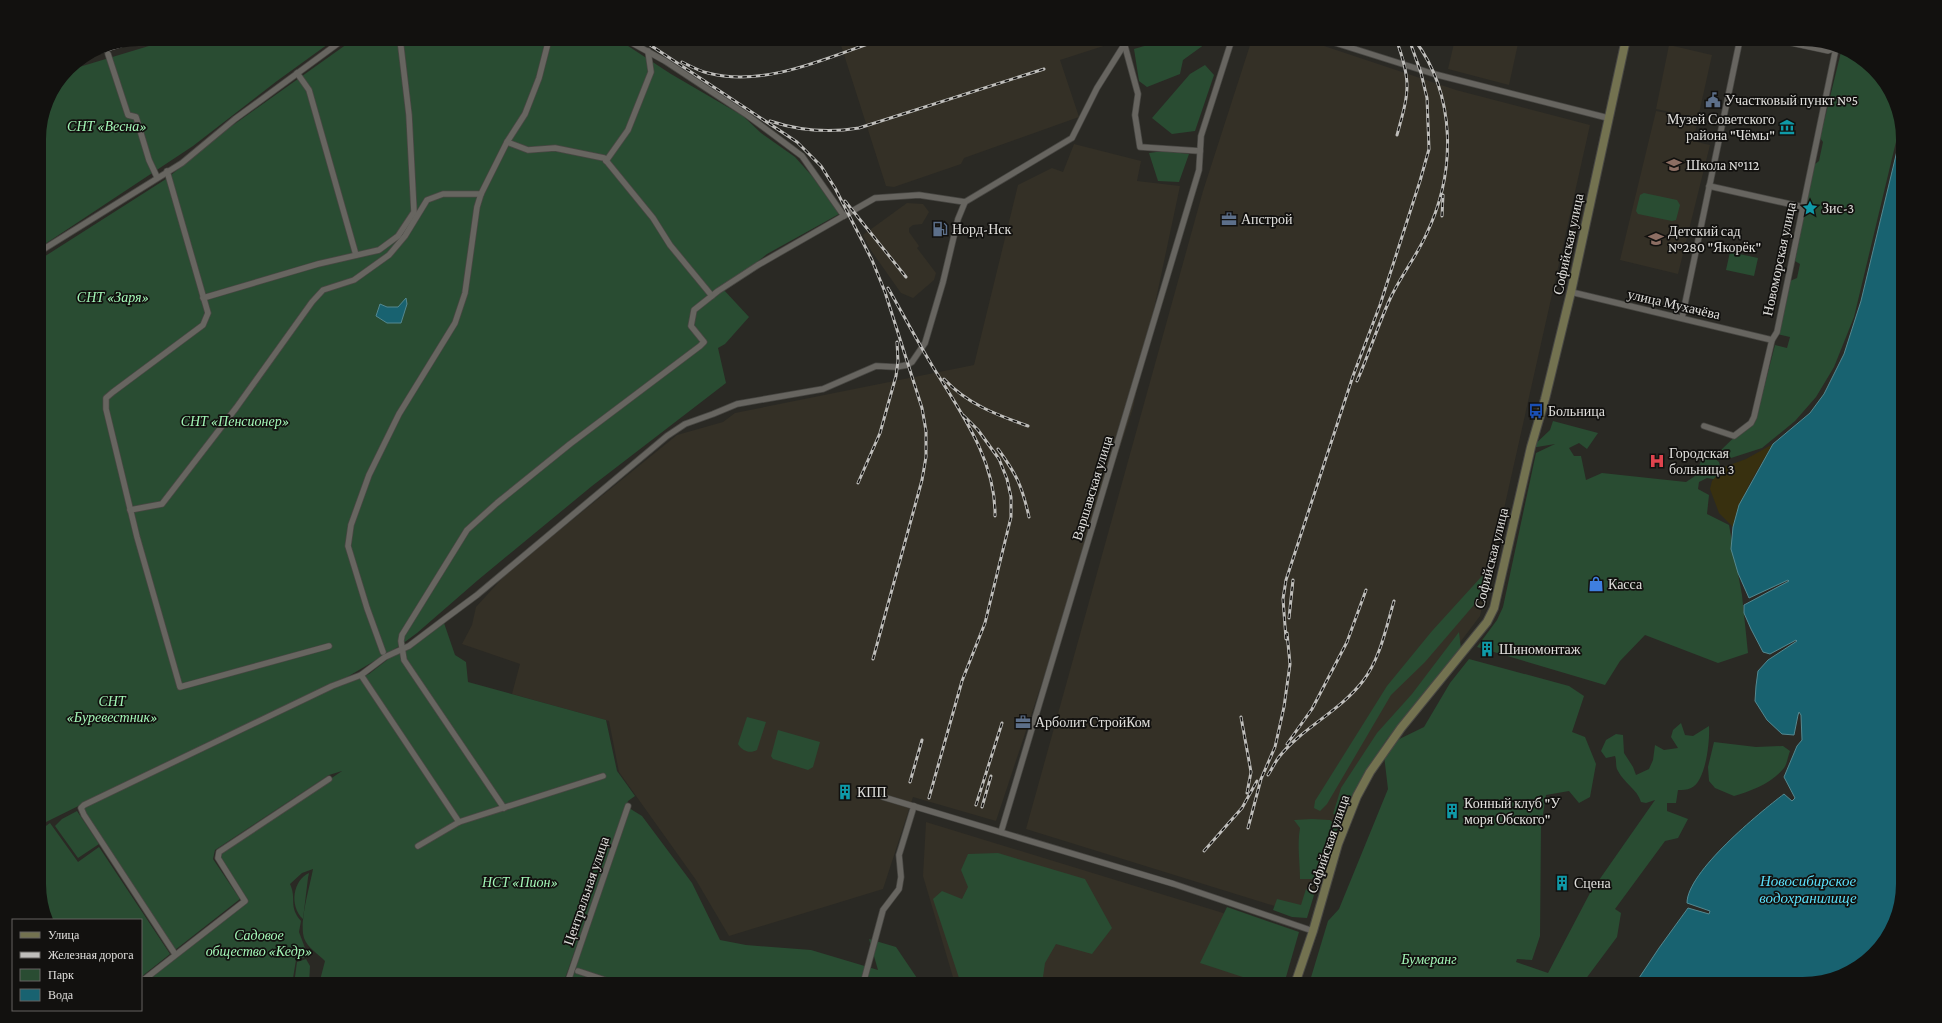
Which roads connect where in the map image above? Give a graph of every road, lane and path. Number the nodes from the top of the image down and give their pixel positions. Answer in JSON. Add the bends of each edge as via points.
{"nodes":[{"id":1,"x":335,"y":46,"type":"edge"},
{"id":2,"x":401,"y":46,"type":"edge"},
{"id":3,"x":547,"y":46,"type":"edge"},
{"id":4,"x":638,"y":46,"type":"edge"},
{"id":5,"x":1123,"y":46,"type":"edge"},
{"id":6,"x":1124,"y":46,"type":"edge"},
{"id":7,"x":1230,"y":46,"type":"edge"},
{"id":8,"x":1345,"y":46,"type":"edge"},
{"id":9,"x":1624,"y":46,"type":"edge"},
{"id":10,"x":1739,"y":46,"type":"edge"},
{"id":11,"x":1807,"y":46,"type":"edge"},
{"id":12,"x":1828,"y":50,"type":"edge"},
{"id":13,"x":648,"y":51,"type":"junction"},
{"id":14,"x":1835,"y":52,"type":"edge"},
{"id":15,"x":108,"y":54,"type":"dead end"},
{"id":16,"x":297,"y":73,"type":"junction"},
{"id":17,"x":1608,"y":118,"type":"junction"},
{"id":18,"x":507,"y":142,"type":"junction"},
{"id":19,"x":1200,"y":151,"type":"junction"},
{"id":20,"x":606,"y":161,"type":"junction"},
{"id":21,"x":167,"y":171,"type":"junction"},
{"id":22,"x":157,"y":177,"type":"junction"},
{"id":23,"x":1709,"y":186,"type":"junction"},
{"id":24,"x":481,"y":194,"type":"junction"},
{"id":25,"x":965,"y":202,"type":"junction"},
{"id":26,"x":1803,"y":207,"type":"junction"},
{"id":27,"x":844,"y":216,"type":"junction"},
{"id":28,"x":46,"y":248,"type":"edge"},
{"id":29,"x":356,"y":255,"type":"junction"},
{"id":30,"x":1571,"y":292,"type":"junction"},
{"id":31,"x":712,"y":296,"type":"junction"},
{"id":32,"x":203,"y":298,"type":"junction"},
{"id":33,"x":1682,"y":318,"type":"junction"},
{"id":34,"x":1772,"y":340,"type":"junction"},
{"id":35,"x":1704,"y":426,"type":"dead end"},
{"id":36,"x":130,"y":510,"type":"junction"},
{"id":37,"x":328,"y":646,"type":"dead end"},
{"id":38,"x":402,"y":648,"type":"junction"},
{"id":39,"x":383,"y":652,"type":"dead end"},
{"id":40,"x":361,"y":675,"type":"junction"},
{"id":41,"x":603,"y":776,"type":"dead end"},
{"id":42,"x":329,"y":780,"type":"dead end"},
{"id":43,"x":883,"y":797,"type":"dead end"},
{"id":44,"x":628,"y":806,"type":"dead end"},
{"id":45,"x":914,"y":806,"type":"junction"},
{"id":46,"x":504,"y":808,"type":"junction"},
{"id":47,"x":459,"y":822,"type":"junction"},
{"id":48,"x":1001,"y":832,"type":"junction"},
{"id":49,"x":418,"y":846,"type":"dead end"},
{"id":50,"x":1313,"y":931,"type":"junction"},
{"id":51,"x":176,"y":954,"type":"junction"},
{"id":52,"x":578,"y":971,"type":"dead end"},
{"id":53,"x":147,"y":977,"type":"edge"},
{"id":54,"x":569,"y":977,"type":"edge"},
{"id":55,"x":596,"y":977,"type":"edge"},
{"id":56,"x":864,"y":977,"type":"edge"},
{"id":57,"x":1297,"y":977,"type":"edge"}],
"edges":[{"from":1,"to":16,"type":"street"},
{"from":2,"to":29,"type":"street","via":[[409,114],[414,212],[398,236],[379,250]]},
{"from":3,"to":18,"type":"street","via":[[539,78],[525,114]]},
{"from":4,"to":13,"type":"street"},
{"from":5,"to":25,"type":"street","via":[[1096,88],[1072,138]]},
{"from":6,"to":19,"type":"street","via":[[1138,94],[1135,115],[1140,146]]},
{"from":7,"to":19,"type":"street","name":"Варшавская улица","via":[[1201,136]]},
{"from":8,"to":17,"type":"street","via":[[1432,74]]},
{"from":9,"to":17,"type":"main road","name":"Софийская улица"},
{"from":10,"to":23,"type":"street"},
{"from":11,"to":12,"type":"street"},
{"from":13,"to":20,"type":"street","via":[[651,72],[628,130]]},
{"from":13,"to":27,"type":"street","via":[[747,115],[802,156]]},
{"from":14,"to":26,"type":"street","name":"Новоморская улица"},
{"from":15,"to":22,"type":"street","via":[[128,115],[136,116],[149,160]]},
{"from":16,"to":21,"type":"street"},
{"from":16,"to":29,"type":"street","via":[[309,90]]},
{"from":17,"to":30,"type":"main road","name":"Софийская улица"},
{"from":18,"to":20,"type":"street","via":[[528,150],[555,148],[604,158]]},
{"from":18,"to":24,"type":"street"},
{"from":19,"to":48,"type":"street","name":"Варшавская улица","via":[[1199,170]]},
{"from":20,"to":31,"type":"street"},
{"from":21,"to":22,"type":"street"},
{"from":21,"to":32,"type":"street"},
{"from":22,"to":28,"type":"street"},
{"from":23,"to":26,"type":"street"},
{"from":23,"to":33,"type":"street"},
{"from":24,"to":36,"type":"street","via":[[443,194],[427,200],[405,236],[389,256],[354,280],[323,290],[162,504]]},
{"from":24,"to":39,"type":"street","via":[[461,309],[399,414],[369,475],[351,524],[348,546]]},
{"from":25,"to":27,"type":"street","via":[[919,195],[875,198]]},
{"from":25,"to":38,"type":"street","via":[[925,343],[912,362],[896,367],[876,366],[823,389],[737,404],[685,424],[667,436],[477,595]]},
{"from":26,"to":34,"type":"street","name":"Новоморская улица","via":[[1776,332]]},
{"from":27,"to":31,"type":"street","via":[[758,264]]},
{"from":29,"to":32,"type":"street"},
{"from":30,"to":33,"type":"street","name":"улица Мухачёва"},
{"from":30,"to":50,"type":"main road","name":"Софийская улица","via":[[1531,447],[1494,608],[1482,628],[1401,728],[1370,772],[1346,822]]},
{"from":31,"to":38,"type":"street","via":[[694,310],[691,326],[704,342],[700,346],[564,449],[467,530],[409,622],[402,635]]},
{"from":32,"to":36,"type":"street","via":[[208,313],[203,325],[106,398],[106,409]]},
{"from":33,"to":34,"type":"street","name":"улица Мухачёва"},
{"from":34,"to":35,"type":"street","name":"Новоморская улица","via":[[1751,423],[1734,436]]},
{"from":36,"to":37,"type":"street","via":[[180,687]]},
{"from":38,"to":40,"type":"street"},
{"from":38,"to":46,"type":"street","via":[[404,660]]},
{"from":40,"to":47,"type":"street"},
{"from":40,"to":51,"type":"street","via":[[325,689],[82,808],[84,815]]},
{"from":41,"to":46,"type":"street"},
{"from":42,"to":51,"type":"street","via":[[219,852],[218,858],[244,901]]},
{"from":43,"to":45,"type":"street"},
{"from":44,"to":54,"type":"street","name":"Центральная улица"},
{"from":45,"to":48,"type":"street"},
{"from":45,"to":56,"type":"street","via":[[899,855],[899,889],[883,910]]},
{"from":46,"to":47,"type":"street"},
{"from":47,"to":49,"type":"street"},
{"from":48,"to":50,"type":"street","via":[[1174,884]]},
{"from":50,"to":57,"type":"main road","name":"Софийская улица"},
{"from":51,"to":53,"type":"street"},
{"from":52,"to":55,"type":"street"}]}
